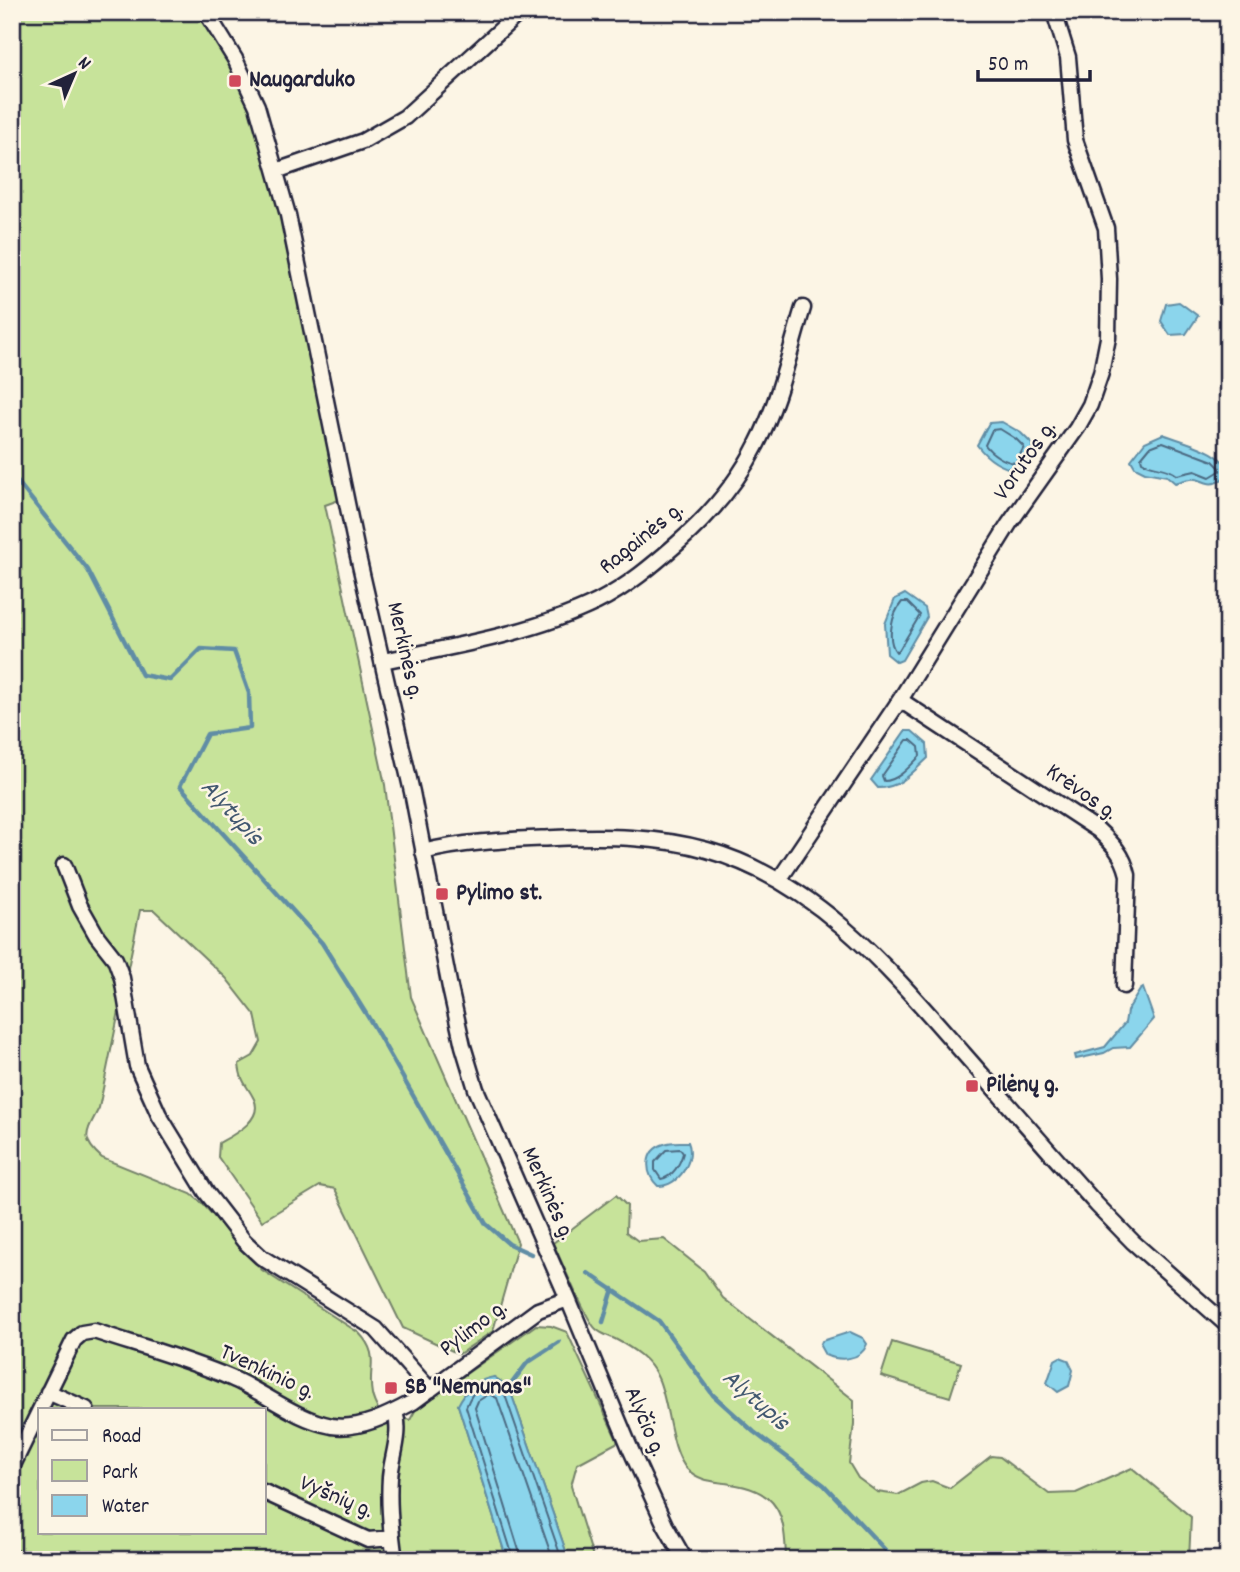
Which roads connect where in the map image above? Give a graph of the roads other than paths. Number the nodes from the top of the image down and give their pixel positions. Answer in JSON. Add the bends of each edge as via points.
{"nodes":[{"id":1,"x":206,"y":12,"type":"edge"},
{"id":2,"x":520,"y":12,"type":"edge"},
{"id":3,"x":1054,"y":12,"type":"edge"},
{"id":4,"x":276,"y":171,"type":"junction"},
{"id":5,"x":803,"y":308,"type":"dead end"},
{"id":6,"x":383,"y":661,"type":"junction"},
{"id":7,"x":900,"y":700,"type":"junction"},
{"id":8,"x":424,"y":852,"type":"junction"},
{"id":9,"x":64,"y":865,"type":"dead end"},
{"id":10,"x":779,"y":880,"type":"junction"},
{"id":11,"x":1124,"y":986,"type":"dead end"},
{"id":12,"x":568,"y":1299,"type":"junction"},
{"id":13,"x":1228,"y":1326,"type":"edge"},
{"id":14,"x":430,"y":1390,"type":"junction"},
{"id":15,"x":48,"y":1392,"type":"junction"},
{"id":16,"x":40,"y":1408,"type":"edge"},
{"id":17,"x":84,"y":1408,"type":"edge"},
{"id":18,"x":395,"y":1412,"type":"junction"},
{"id":19,"x":38,"y":1413,"type":"edge"},
{"id":20,"x":12,"y":1467,"type":"edge"},
{"id":21,"x":266,"y":1493,"type":"edge"},
{"id":22,"x":391,"y":1538,"type":"junction"},
{"id":23,"x":12,"y":1557,"type":"edge"},
{"id":24,"x":18,"y":1560,"type":"edge"},
{"id":25,"x":395,"y":1560,"type":"edge"},
{"id":26,"x":685,"y":1560,"type":"edge"}],
"edges":[{"from":1,"to":4,"type":"street","name":"Merkinės g.","via":[[257,106]]},
{"from":2,"to":4,"type":"street","via":[[405,117],[363,141]]},
{"from":3,"to":7,"type":"street","name":"Vorutos g.","via":[[1068,57],[1075,140],[1106,228],[1108,338],[1101,373],[1077,428],[1009,524]]},
{"from":4,"to":6,"type":"street","name":"Merkinės g."},
{"from":5,"to":6,"type":"street","name":"Ragainės g.","via":[[769,417],[744,468],[705,517],[656,563],[574,612],[482,640]]},
{"from":6,"to":8,"type":"street","name":"Merkinės g."},
{"from":7,"to":10,"type":"street","name":"Vorutos g."},
{"from":7,"to":11,"type":"street","name":"Krėvos g.","via":[[1098,830],[1115,846],[1128,875]]},
{"from":8,"to":10,"type":"street","via":[[521,840],[658,840],[708,850]]},
{"from":8,"to":12,"type":"street","name":"Merkinės g.","via":[[476,1089]]},
{"from":9,"to":14,"type":"street","via":[[80,906],[115,959],[122,978],[137,1066],[159,1115],[206,1192],[261,1258],[376,1329]]},
{"from":10,"to":13,"type":"street","via":[[825,912],[877,958],[1097,1205]]},
{"from":12,"to":14,"type":"street","name":"Pylimo g.","via":[[538,1310]]},
{"from":12,"to":26,"type":"street","name":"Alyčio g.","via":[[630,1448]]},
{"from":14,"to":18,"type":"street","name":"Pylimo g."},
{"from":15,"to":16,"type":"street"},
{"from":15,"to":17,"type":"street"},
{"from":15,"to":18,"type":"street","name":"Tvenkinio g.","via":[[74,1340],[94,1331],[229,1377],[333,1426],[353,1426]]},
{"from":18,"to":22,"type":"street"},
{"from":19,"to":20,"type":"street"},
{"from":21,"to":22,"type":"street","name":"Vyšnių g.","via":[[368,1540]]},
{"from":22,"to":25,"type":"street"},
{"from":23,"to":24,"type":"street"}]}
